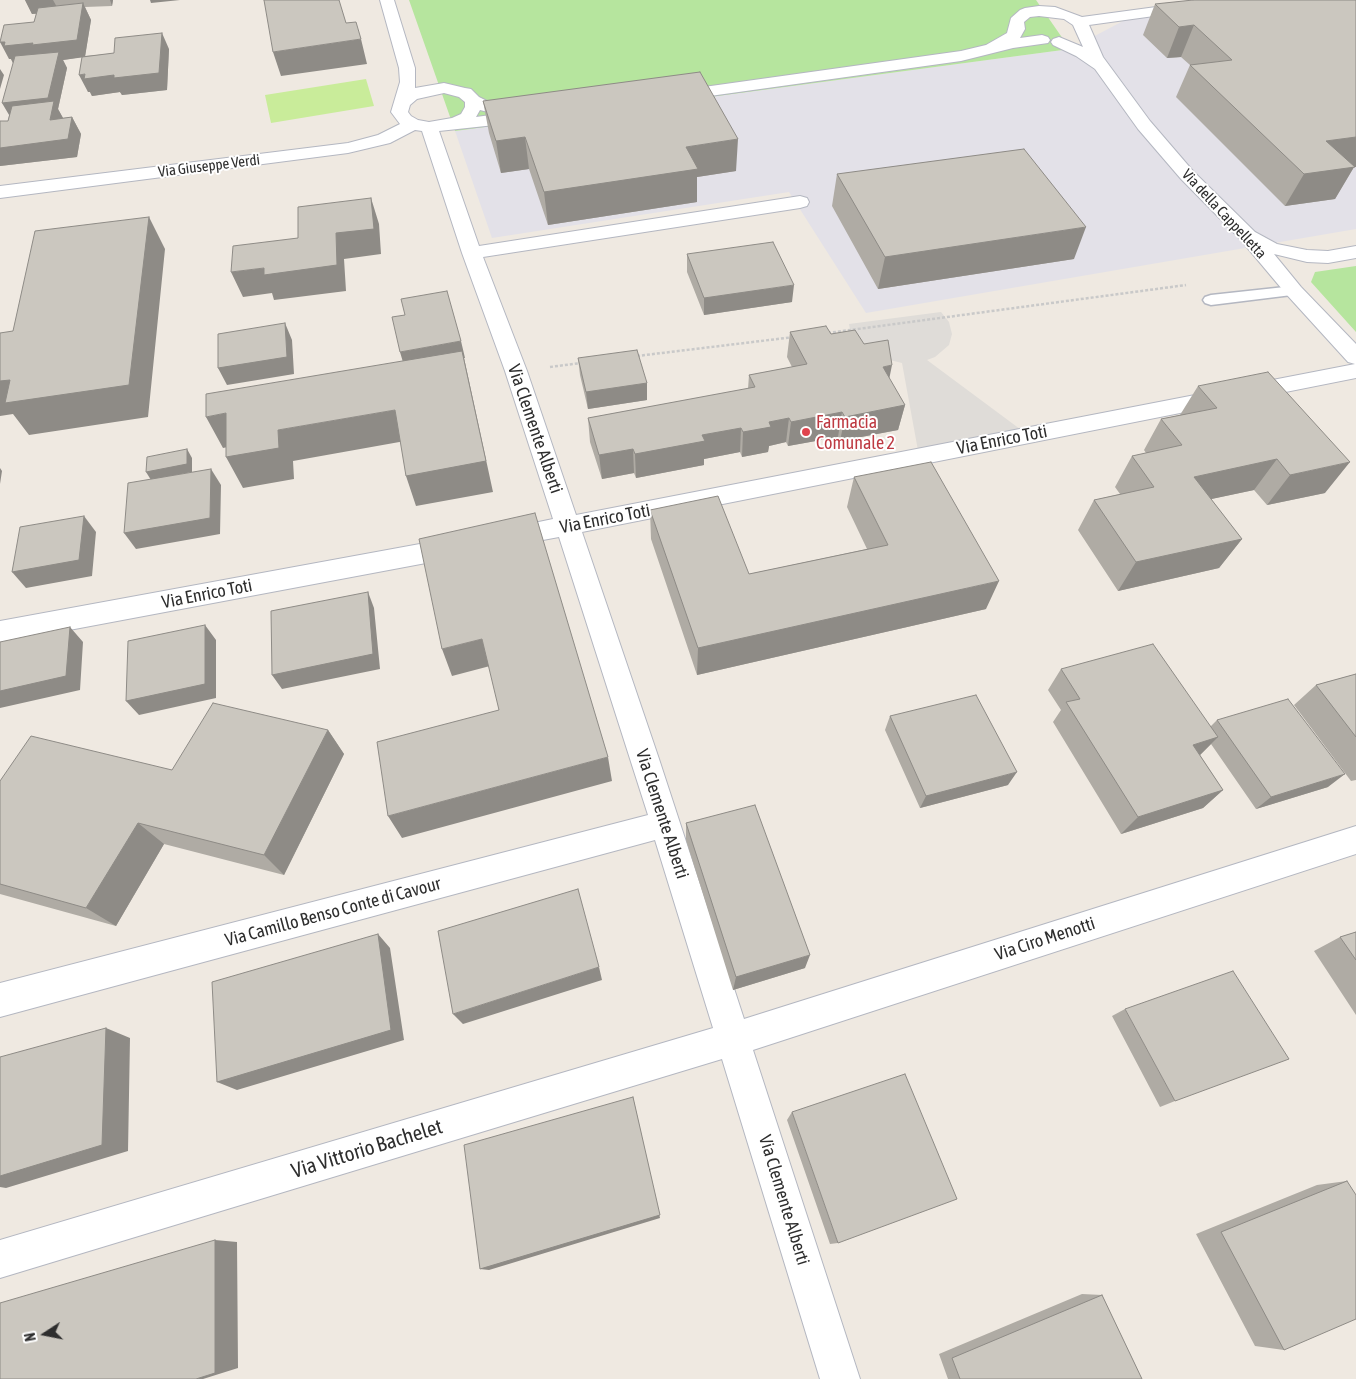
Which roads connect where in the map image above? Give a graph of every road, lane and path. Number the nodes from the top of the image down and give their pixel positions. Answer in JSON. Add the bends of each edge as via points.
{"nodes":[{"id":1,"x":387,"y":0,"type":"edge"},
{"id":2,"x":1056,"y":0,"type":"edge"},
{"id":3,"x":1241,"y":0,"type":"edge"},
{"id":4,"x":1032,"y":6,"type":"edge"},
{"id":5,"x":1078,"y":23,"type":"junction"},
{"id":6,"x":1017,"y":26,"type":"junction"},
{"id":7,"x":1042,"y":40,"type":"junction"},
{"id":8,"x":1059,"y":42,"type":"junction"},
{"id":9,"x":989,"y":49,"type":"junction"},
{"id":10,"x":407,"y":64,"type":"junction"},
{"id":11,"x":1099,"y":65,"type":"junction"},
{"id":12,"x":444,"y":88,"type":"junction"},
{"id":13,"x":659,"y":98,"type":"edge"},
{"id":14,"x":404,"y":100,"type":"junction"},
{"id":15,"x":473,"y":101,"type":"junction"},
{"id":16,"x":431,"y":125,"type":"junction"},
{"id":17,"x":0,"y":192,"type":"edge"},
{"id":18,"x":800,"y":202,"type":"dead end"},
{"id":19,"x":1247,"y":235,"type":"junction"},
{"id":20,"x":1356,"y":252,"type":"edge"},
{"id":21,"x":472,"y":253,"type":"junction"},
{"id":22,"x":1328,"y":257,"type":"junction"},
{"id":23,"x":1190,"y":284,"type":"dead end"},
{"id":24,"x":1300,"y":297,"type":"junction"},
{"id":25,"x":1211,"y":300,"type":"dead end"},
{"id":26,"x":821,"y":334,"type":"edge"},
{"id":27,"x":801,"y":336,"type":"edge"},
{"id":28,"x":634,"y":356,"type":"edge"},
{"id":29,"x":1356,"y":357,"type":"edge"},
{"id":30,"x":585,"y":362,"type":"edge"},
{"id":31,"x":516,"y":371,"type":"junction"},
{"id":32,"x":1356,"y":371,"type":"edge"},
{"id":33,"x":568,"y":526,"type":"junction"},
{"id":34,"x":0,"y":632,"type":"edge"},
{"id":35,"x":665,"y":824,"type":"junction"},
{"id":36,"x":1356,"y":840,"type":"edge"},
{"id":37,"x":0,"y":1000,"type":"edge"},
{"id":38,"x":734,"y":1039,"type":"junction"},
{"id":39,"x":0,"y":1259,"type":"edge"},
{"id":40,"x":840,"y":1379,"type":"edge"}],
"edges":[{"from":1,"to":10,"type":"street"},
{"from":2,"to":5,"type":"street","name":"Via della Cappelletta"},
{"from":3,"to":5,"type":"street"},
{"from":4,"to":5,"type":"street"},
{"from":4,"to":6,"type":"street","via":[[1016,21]]},
{"from":5,"to":8,"type":"street","via":[[1078,38]]},
{"from":5,"to":11,"type":"street","name":"Via della Cappelletta"},
{"from":6,"to":7,"type":"street","via":[[1026,34]]},
{"from":6,"to":9,"type":"street","via":[[1010,38]]},
{"from":7,"to":8,"type":"street"},
{"from":7,"to":9,"type":"street"},
{"from":8,"to":11,"type":"street","name":"Via della Cappelletta"},
{"from":9,"to":13,"type":"street","via":[[961,56]]},
{"from":10,"to":12,"type":"street"},
{"from":10,"to":14,"type":"street"},
{"from":11,"to":19,"type":"street","name":"Via della Cappelletta","via":[[1154,137]]},
{"from":12,"to":14,"type":"street","via":[[421,91]]},
{"from":12,"to":15,"type":"street","via":[[465,93]]},
{"from":14,"to":16,"type":"street","name":"Via Clemente Alberti","via":[[400,112],[405,120]]},
{"from":15,"to":16,"type":"street","name":"Via Giuseppe Verdi","via":[[474,107],[463,119]]},
{"from":15,"to":16,"type":"street","via":[[504,111],[541,114]]},
{"from":16,"to":17,"type":"street","name":"Via Giuseppe Verdi","via":[[348,148]]},
{"from":16,"to":21,"type":"street","name":"Via Clemente Alberti"},
{"from":18,"to":21,"type":"street"},
{"from":19,"to":22,"type":"street","via":[[1283,252]]},
{"from":19,"to":24,"type":"street","name":"Via della Cappelletta"},
{"from":20,"to":22,"type":"street"},
{"from":21,"to":31,"type":"street","name":"Via Clemente Alberti"},
{"from":22,"to":24,"type":"street","via":[[1303,270]]},
{"from":23,"to":26,"type":"path"},
{"from":24,"to":25,"type":"lane"},
{"from":24,"to":29,"type":"street","name":"Via della Cappelletta"},
{"from":27,"to":28,"type":"path"},
{"from":30,"to":31,"type":"path"},
{"from":31,"to":33,"type":"street","name":"Via Clemente Alberti"},
{"from":32,"to":33,"type":"street","name":"Via Enrico Toti"},
{"from":33,"to":34,"type":"street","name":"Via Enrico Toti"},
{"from":33,"to":35,"type":"street","name":"Via Clemente Alberti"},
{"from":35,"to":37,"type":"street","name":"Via Camillo Benso Conte di Cavour"},
{"from":35,"to":38,"type":"street","name":"Via Clemente Alberti"},
{"from":36,"to":38,"type":"street","name":"Via Ciro Menotti"},
{"from":38,"to":39,"type":"street","name":"Via Vittorio Bachelet"},
{"from":38,"to":40,"type":"street","name":"Via Clemente Alberti"}]}
